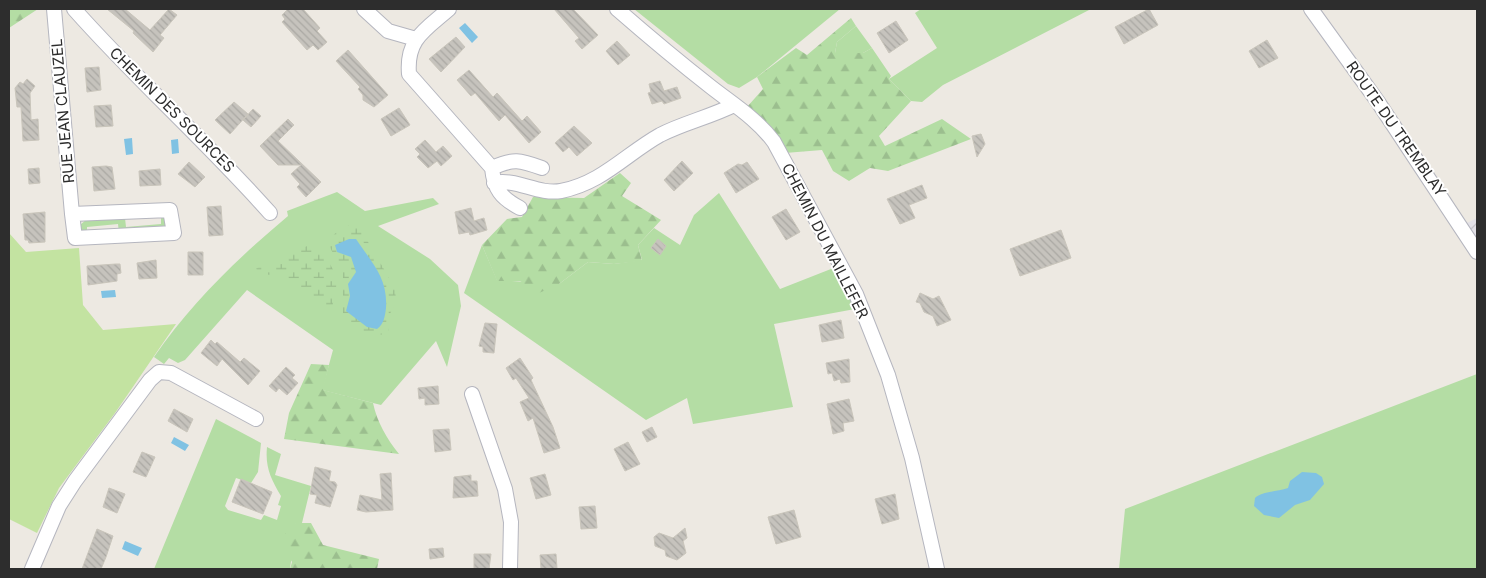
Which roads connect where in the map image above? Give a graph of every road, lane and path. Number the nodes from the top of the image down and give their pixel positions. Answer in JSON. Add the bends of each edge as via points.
{"nodes":[{"id":1,"x":54,"y":9,"type":"edge"},
{"id":2,"x":74,"y":9,"type":"edge"},
{"id":3,"x":364,"y":9,"type":"edge"},
{"id":4,"x":450,"y":9,"type":"edge"},
{"id":5,"x":617,"y":9,"type":"edge"},
{"id":6,"x":1311,"y":9,"type":"edge"},
{"id":7,"x":416,"y":39,"type":"junction"},
{"id":8,"x":734,"y":105,"type":"junction"},
{"id":9,"x":492,"y":168,"type":"junction"},
{"id":10,"x":542,"y":168,"type":"dead end"},
{"id":11,"x":494,"y":183,"type":"junction"},
{"id":12,"x":520,"y":208,"type":"dead end"},
{"id":13,"x":270,"y":213,"type":"dead end"},
{"id":14,"x":72,"y":214,"type":"junction"},
{"id":15,"x":1477,"y":252,"type":"edge"},
{"id":16,"x":472,"y":394,"type":"dead end"},
{"id":17,"x":256,"y":419,"type":"dead end"},
{"id":18,"x":32,"y":569,"type":"edge"},
{"id":19,"x":510,"y":569,"type":"edge"},
{"id":20,"x":938,"y":569,"type":"edge"}],
"edges":[{"from":1,"to":14,"type":"street","name":"RUE JEAN CLAUZEL"},
{"from":2,"to":13,"type":"street","name":"CHEMIN DES SOURCES","via":[[234,171]]},
{"from":3,"to":7,"type":"street","via":[[388,31]]},
{"from":4,"to":7,"type":"street"},
{"from":5,"to":8,"type":"street","name":"CHEMIN DU MAILLEFER"},
{"from":6,"to":15,"type":"street","name":"ROUTE DU TREMBLAY"},
{"from":7,"to":9,"type":"street","via":[[408,57],[409,74]]},
{"from":8,"to":11,"type":"street","via":[[660,135],[615,168],[585,183],[560,191],[503,181]]},
{"from":8,"to":20,"type":"street","name":"CHEMIN DU MAILLEFER","via":[[762,125],[774,142],[856,294],[888,375],[912,458]]},
{"from":9,"to":10,"type":"street","via":[[506,161],[520,160]]},
{"from":9,"to":11,"type":"street"},
{"from":11,"to":12,"type":"street","via":[[501,196]]},
{"from":14,"to":14,"type":"street","name":"RUE JEAN CLAUZEL","via":[[75,238],[174,233],[170,210]]},
{"from":16,"to":19,"type":"street","via":[[504,489],[510,522]]},
{"from":17,"to":18,"type":"street","via":[[171,373],[159,372],[75,481],[59,506]]}]}
